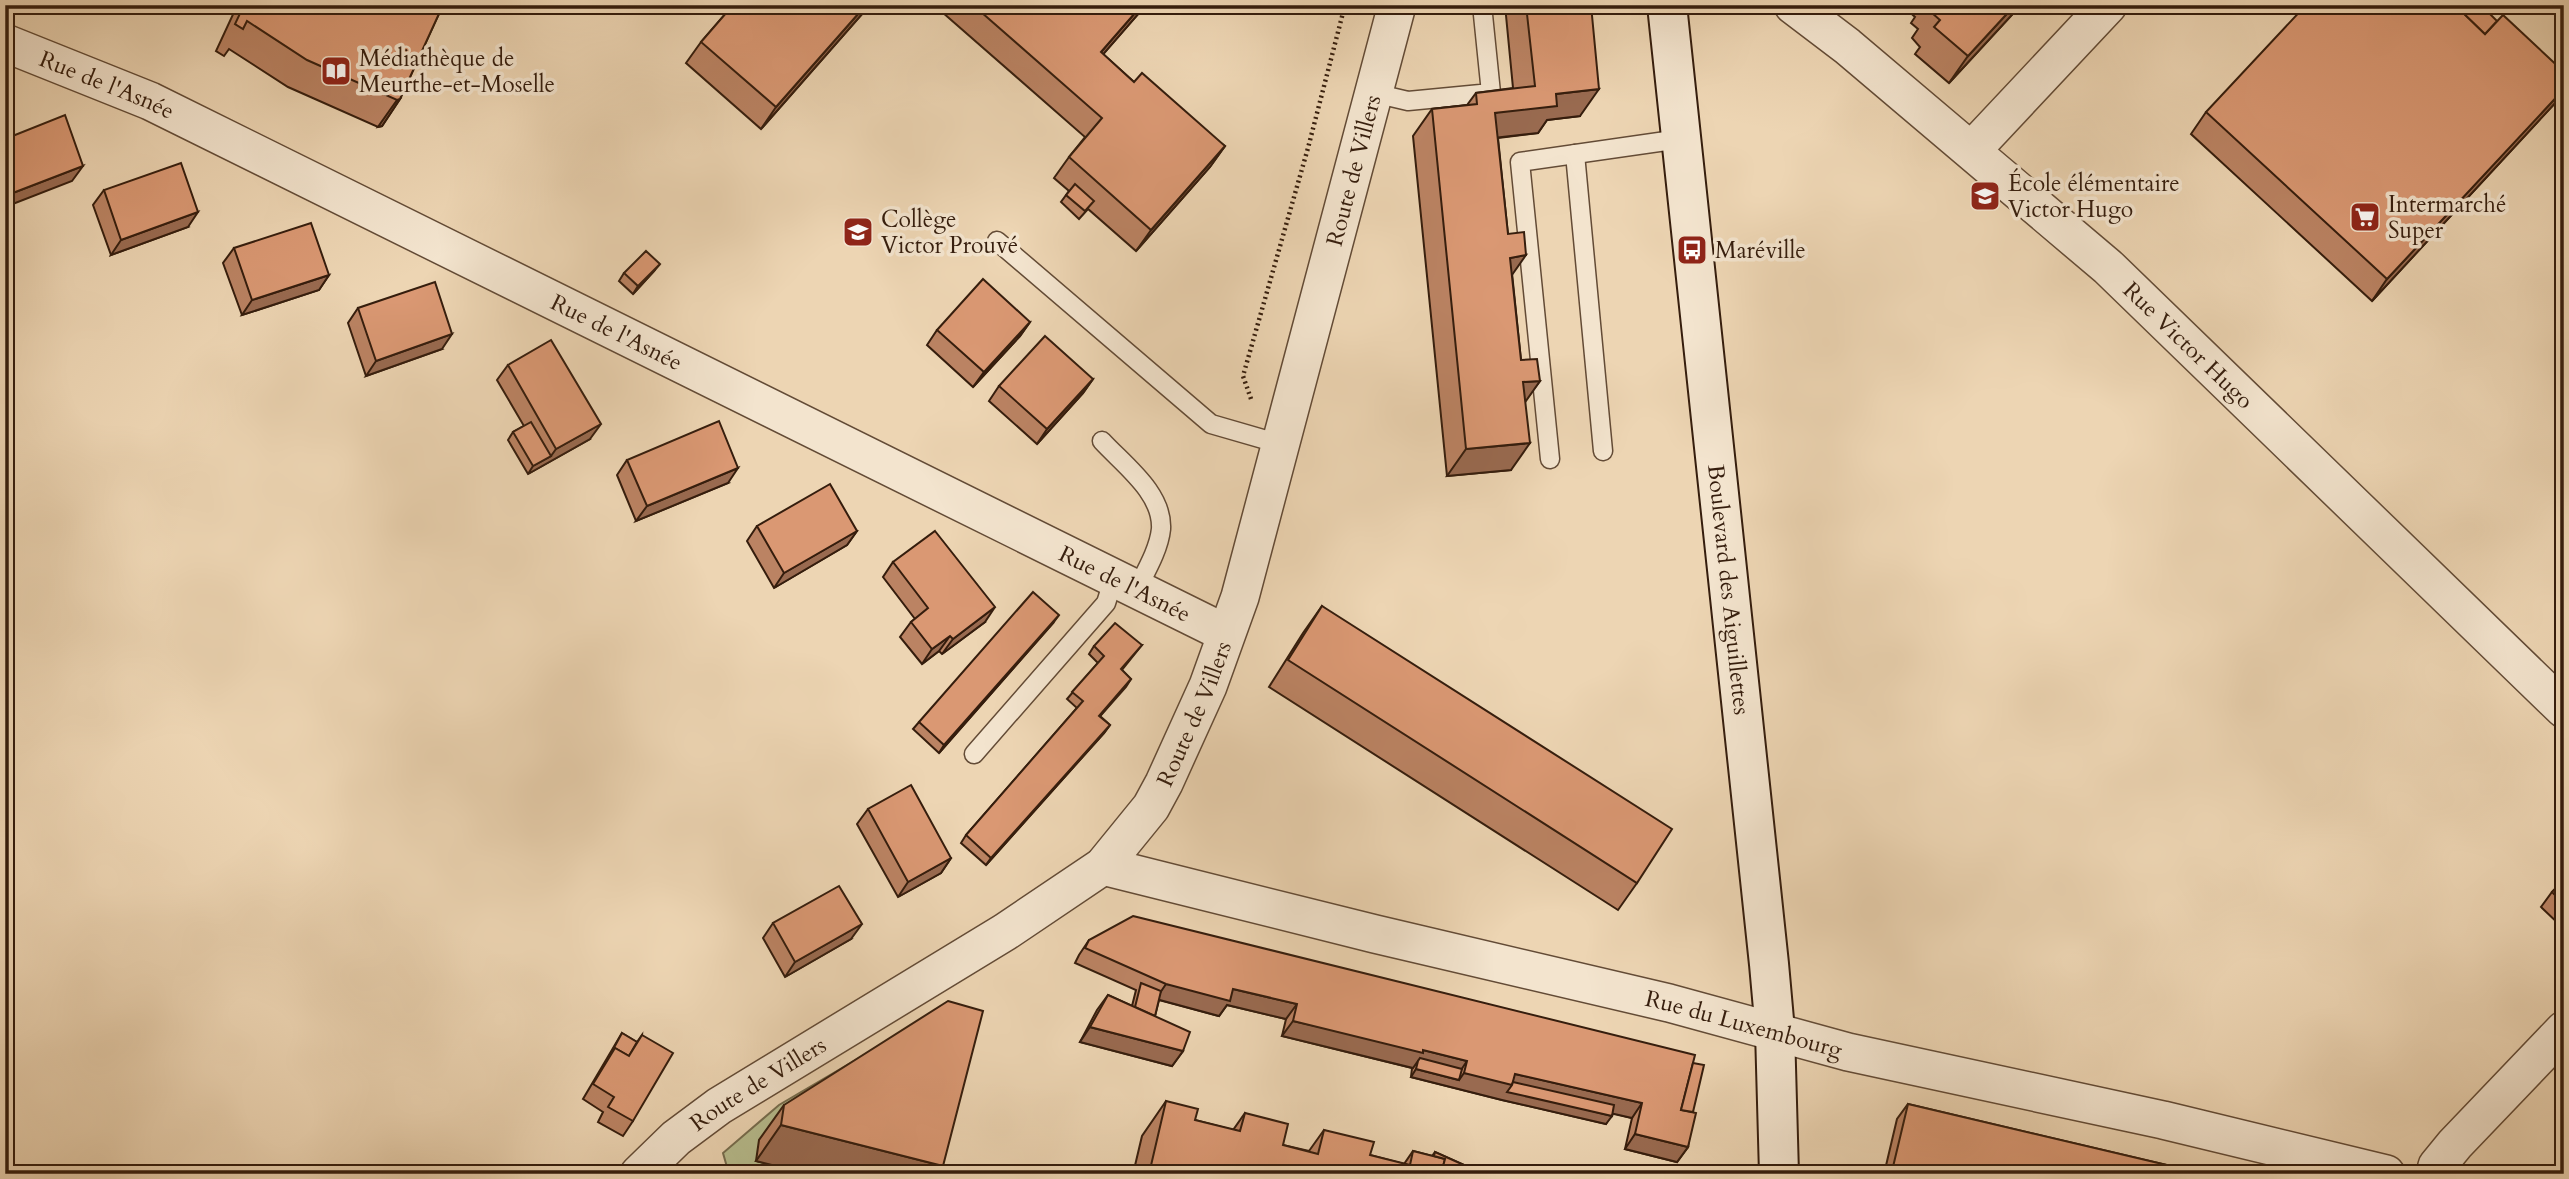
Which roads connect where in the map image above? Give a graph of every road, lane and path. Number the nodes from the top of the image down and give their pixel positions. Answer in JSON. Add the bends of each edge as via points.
{"nodes":[{"id":1,"x":1345,"y":5,"type":"edge"},
{"id":2,"x":1397,"y":5,"type":"edge"},
{"id":3,"x":1482,"y":5,"type":"edge"},
{"id":4,"x":1667,"y":5,"type":"edge"},
{"id":5,"x":1793,"y":5,"type":"edge"},
{"id":6,"x":2108,"y":5,"type":"edge"},
{"id":7,"x":5,"y":43,"type":"edge"},
{"id":8,"x":1374,"y":93,"type":"junction"},
{"id":9,"x":1680,"y":139,"type":"junction"},
{"id":10,"x":1972,"y":150,"type":"junction"},
{"id":11,"x":1575,"y":154,"type":"junction"},
{"id":12,"x":997,"y":241,"type":"dead end"},
{"id":13,"x":1263,"y":439,"type":"junction"},
{"id":14,"x":1102,"y":441,"type":"dead end"},
{"id":15,"x":1602,"y":451,"type":"dead end"},
{"id":16,"x":1550,"y":459,"type":"dead end"},
{"id":17,"x":1126,"y":584,"type":"junction"},
{"id":18,"x":1225,"y":633,"type":"junction"},
{"id":19,"x":2564,"y":709,"type":"edge"},
{"id":20,"x":974,"y":754,"type":"dead end"},
{"id":21,"x":1103,"y":866,"type":"junction"},
{"id":22,"x":2564,"y":1030,"type":"edge"},
{"id":23,"x":1775,"y":1031,"type":"junction"},
{"id":24,"x":639,"y":1174,"type":"edge"},
{"id":25,"x":1779,"y":1174,"type":"edge"},
{"id":26,"x":2386,"y":1174,"type":"edge"},
{"id":27,"x":2435,"y":1174,"type":"edge"}],
"edges":[{"from":1,"to":13,"type":"path","via":[[1243,376]]},
{"from":2,"to":8,"type":"street","name":"Route de Villers"},
{"from":3,"to":8,"type":"lane","via":[[1491,93],[1409,101]]},
{"from":4,"to":9,"type":"main road","name":"Boulevard des Aiguillettes"},
{"from":5,"to":10,"type":"street","name":"Rue Victor Hugo"},
{"from":6,"to":10,"type":"street"},
{"from":7,"to":17,"type":"street","name":"Rue de l'Asnée","via":[[150,101]]},
{"from":8,"to":13,"type":"street","name":"Route de Villers"},
{"from":9,"to":11,"type":"lane"},
{"from":9,"to":23,"type":"main road","name":"Boulevard des Aiguillettes"},
{"from":10,"to":19,"type":"street","name":"Rue Victor Hugo","via":[[2108,267]]},
{"from":11,"to":15,"type":"lane"},
{"from":11,"to":16,"type":"lane","via":[[1520,162]]},
{"from":12,"to":13,"type":"lane","via":[[1210,425]]},
{"from":13,"to":18,"type":"street","name":"Route de Villers","via":[[1240,597]]},
{"from":14,"to":17,"type":"lane","via":[[1154,496],[1161,528],[1153,556]]},
{"from":17,"to":18,"type":"street","name":"Rue de l'Asnée"},
{"from":17,"to":20,"type":"lane"},
{"from":18,"to":21,"type":"street","name":"Route de Villers","via":[[1208,686],[1164,783],[1151,807]]},
{"from":21,"to":23,"type":"street","name":"Rue du Luxembourg"},
{"from":21,"to":24,"type":"street","name":"Route de Villers","via":[[1006,932],[719,1106]]},
{"from":22,"to":27,"type":"street","via":[[2455,1144]]},
{"from":23,"to":25,"type":"main road","name":"Boulevard des Aiguillettes"},
{"from":23,"to":26,"type":"street","name":"Rue du Luxembourg","via":[[1848,1052]]}]}
